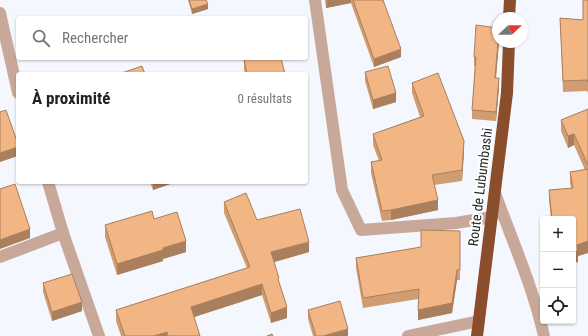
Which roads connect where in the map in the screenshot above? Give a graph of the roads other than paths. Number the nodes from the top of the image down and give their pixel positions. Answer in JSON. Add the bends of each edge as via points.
{"nodes":[{"id":1,"x":314,"y":0,"type":"edge"},
{"id":2,"x":510,"y":0,"type":"edge"},
{"id":3,"x":510,"y":12,"type":"edge"},
{"id":4,"x":0,"y":13,"type":"edge"},
{"id":5,"x":509,"y":48,"type":"edge"},
{"id":6,"x":16,"y":84,"type":"edge"},
{"id":7,"x":49,"y":184,"type":"edge"},
{"id":8,"x":495,"y":194,"type":"junction"},
{"id":9,"x":492,"y":217,"type":"junction"},
{"id":10,"x":63,"y":233,"type":"junction"},
{"id":11,"x":0,"y":256,"type":"edge"},
{"id":12,"x":478,"y":321,"type":"junction"},
{"id":13,"x":99,"y":336,"type":"edge"},
{"id":14,"x":408,"y":336,"type":"edge"},
{"id":15,"x":477,"y":336,"type":"edge"},
{"id":16,"x":544,"y":336,"type":"edge"}],
"edges":[{"from":1,"to":9,"type":"street","via":[[342,190],[361,230],[456,223]]},
{"from":2,"to":3,"type":"highway"},
{"from":4,"to":6,"type":"street"},
{"from":5,"to":8,"type":"highway","name":"Route de Lubumbashi","via":[[508,93]]},
{"from":7,"to":10,"type":"street"},
{"from":8,"to":9,"type":"highway","name":"Route de Lubumbashi"},
{"from":8,"to":16,"type":"street","via":[[526,277]]},
{"from":9,"to":12,"type":"highway","name":"Route de Lubumbashi"},
{"from":10,"to":11,"type":"street"},
{"from":10,"to":13,"type":"street"},
{"from":12,"to":14,"type":"street"},
{"from":12,"to":15,"type":"highway","name":"Route de Lubumbashi"}]}
